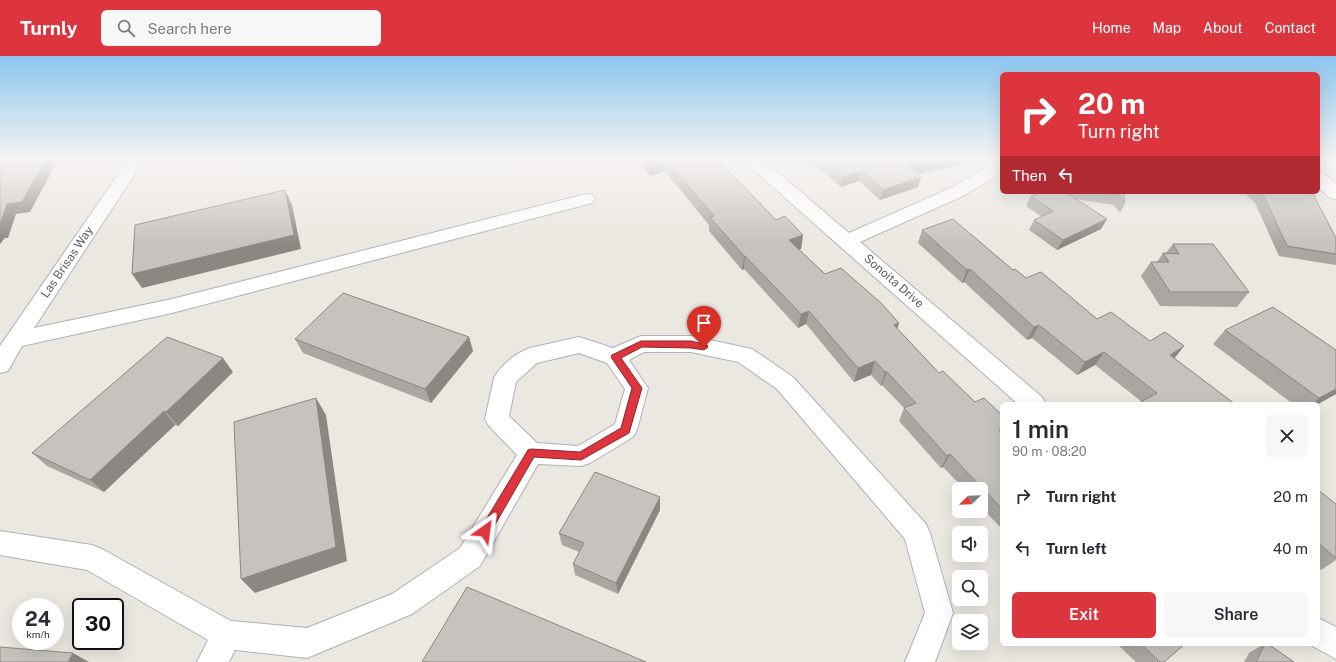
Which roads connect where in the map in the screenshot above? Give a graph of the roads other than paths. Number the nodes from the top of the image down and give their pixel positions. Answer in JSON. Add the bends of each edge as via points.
{"nodes":[{"id":1,"x":117,"y":188,"type":"edge"},
{"id":2,"x":785,"y":188,"type":"edge"},
{"id":3,"x":963,"y":188,"type":"edge"},
{"id":4,"x":586,"y":199,"type":"dead end"},
{"id":5,"x":847,"y":241,"type":"junction"},
{"id":6,"x":15,"y":340,"type":"junction"},
{"id":7,"x":615,"y":357,"type":"junction"},
{"id":8,"x":0,"y":365,"type":"edge"},
{"id":9,"x":1032,"y":402,"type":"edge"},
{"id":10,"x":531,"y":453,"type":"junction"},
{"id":11,"x":0,"y":543,"type":"edge"},
{"id":12,"x":1320,"y":634,"type":"edge"},
{"id":13,"x":228,"y":635,"type":"junction"},
{"id":14,"x":1336,"y":644,"type":"edge"},
{"id":15,"x":212,"y":662,"type":"edge"},
{"id":16,"x":920,"y":662,"type":"edge"}],
"edges":[{"from":1,"to":6,"type":"street","name":"Las Brisas Way"},
{"from":2,"to":5,"type":"street","name":"Sonoita Drive"},
{"from":3,"to":5,"type":"street"},
{"from":4,"to":6,"type":"street","via":[[172,306]]},
{"from":5,"to":9,"type":"street","name":"Sonoita Drive"},
{"from":6,"to":8,"type":"street","name":"Las Brisas Way"},
{"from":7,"to":10,"type":"street","via":[[637,388],[625,430],[581,456]]},
{"from":7,"to":10,"type":"street","via":[[579,346],[530,356],[505,378],[497,419]]},
{"from":7,"to":16,"type":"street","via":[[641,344],[691,344],[744,355],[785,382],[917,533],[939,613]]},
{"from":10,"to":13,"type":"street","via":[[470,557],[402,604],[307,643]]},
{"from":11,"to":13,"type":"street","via":[[92,558]]},
{"from":12,"to":14,"type":"street"},
{"from":13,"to":15,"type":"street"}]}
